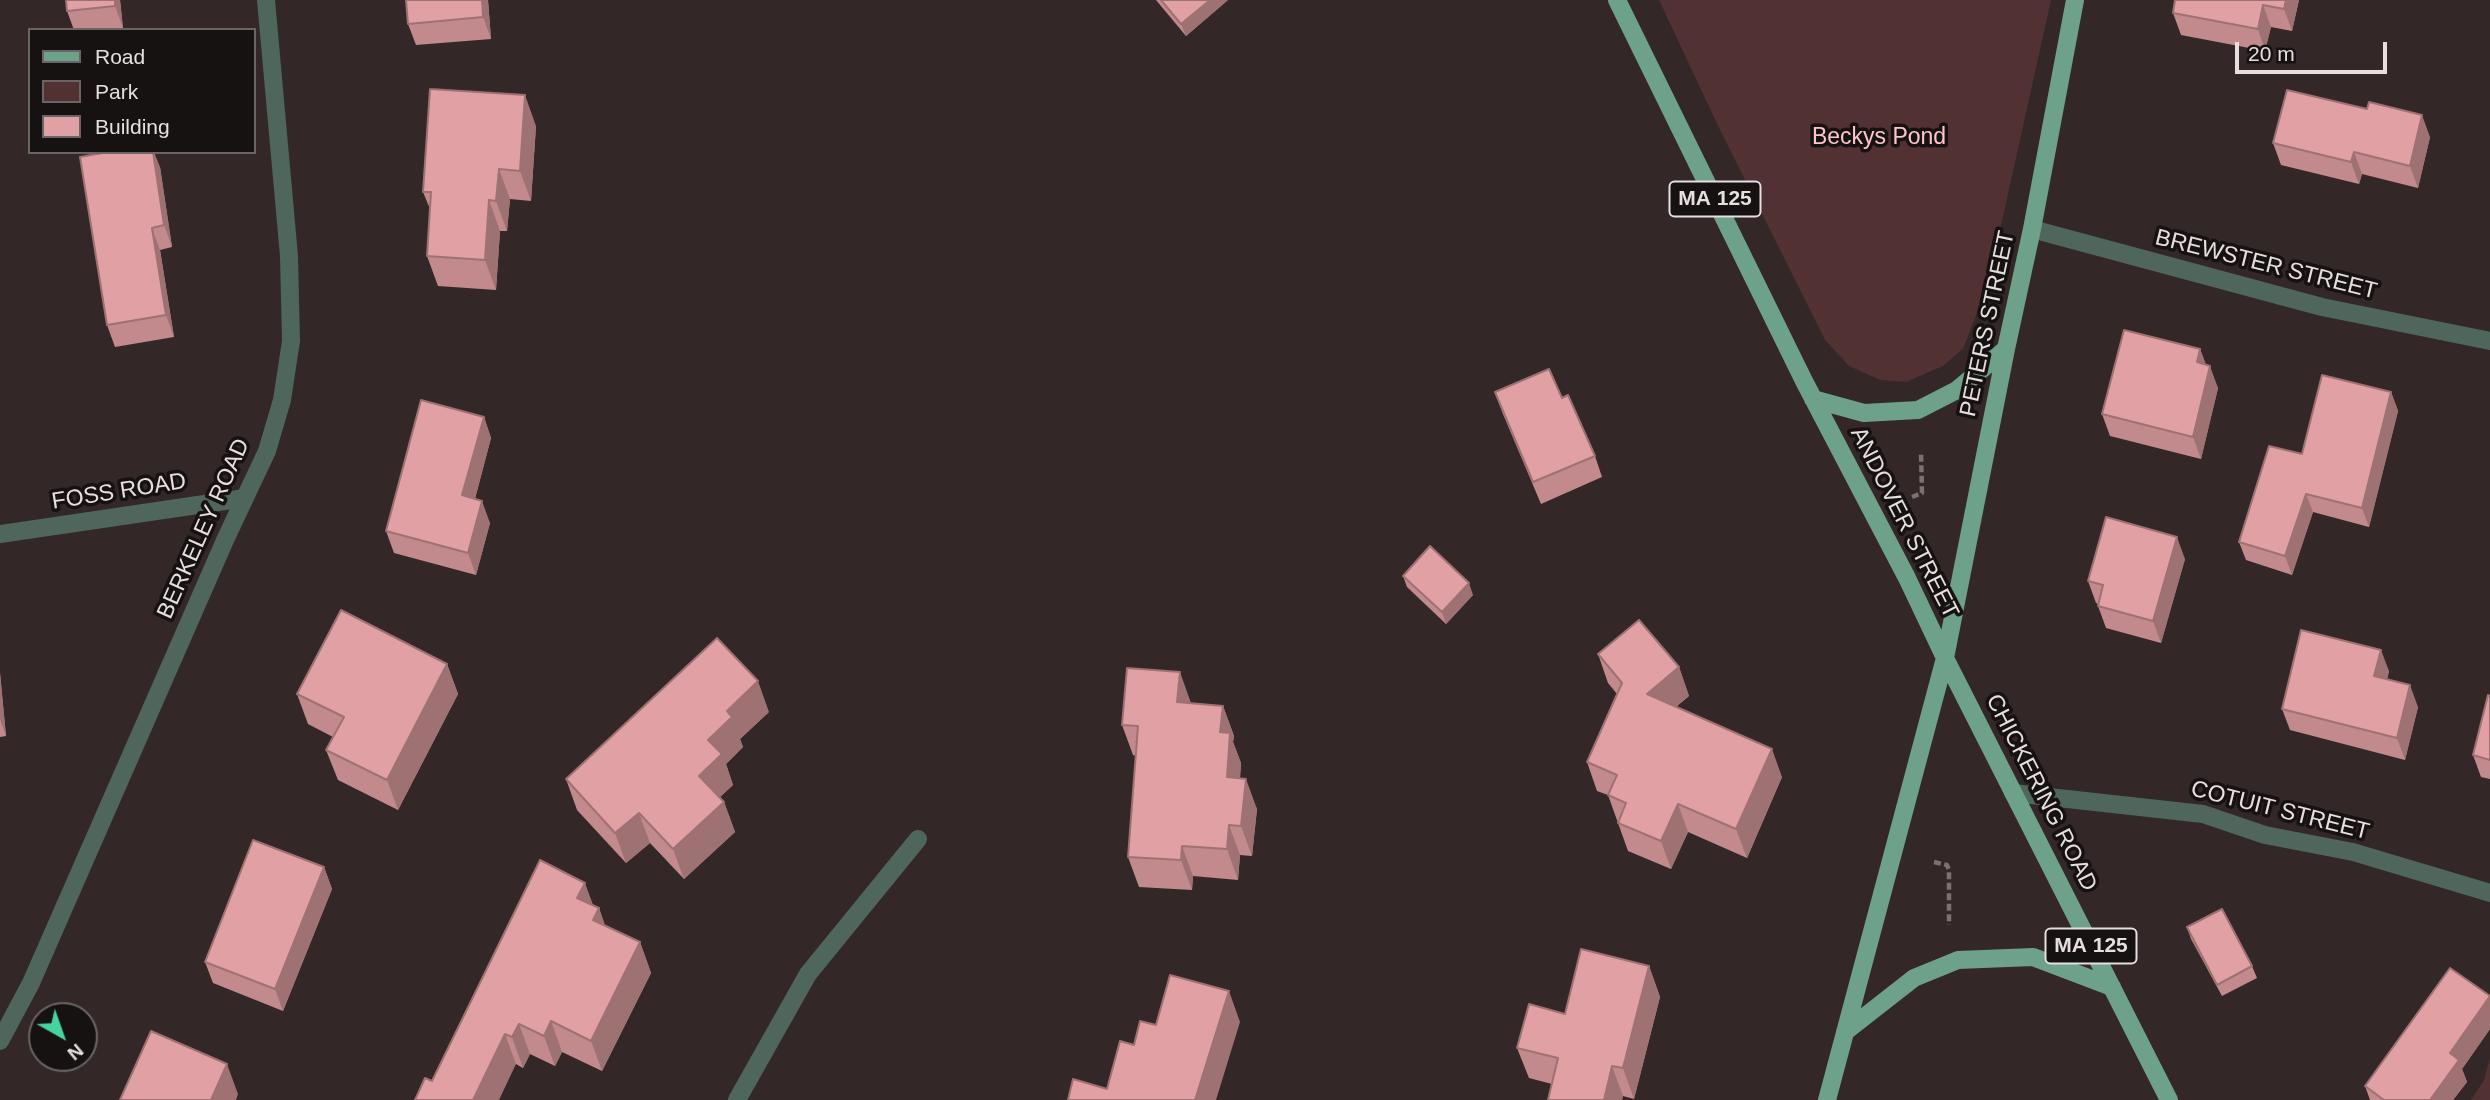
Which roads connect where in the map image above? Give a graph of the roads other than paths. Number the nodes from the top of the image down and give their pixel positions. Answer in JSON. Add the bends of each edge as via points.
{"nodes":[{"id":1,"x":266,"y":0,"type":"edge"},
{"id":2,"x":1617,"y":0,"type":"edge"},
{"id":3,"x":2075,"y":0,"type":"edge"},
{"id":4,"x":2032,"y":229,"type":"junction"},
{"id":5,"x":2490,"y":341,"type":"edge"},
{"id":6,"x":2006,"y":349,"type":"junction"},
{"id":7,"x":1813,"y":399,"type":"junction"},
{"id":8,"x":245,"y":498,"type":"junction"},
{"id":9,"x":0,"y":534,"type":"edge"},
{"id":10,"x":1945,"y":658,"type":"junction"},
{"id":11,"x":2014,"y":793,"type":"junction"},
{"id":12,"x":918,"y":839,"type":"dead end"},
{"id":13,"x":2490,"y":893,"type":"edge"},
{"id":14,"x":2112,"y":987,"type":"junction"},
{"id":15,"x":1845,"y":1032,"type":"junction"},
{"id":16,"x":0,"y":1041,"type":"edge"},
{"id":17,"x":737,"y":1100,"type":"edge"},
{"id":18,"x":1827,"y":1100,"type":"edge"},
{"id":19,"x":2169,"y":1100,"type":"edge"}],
"edges":[{"from":1,"to":8,"type":"street","name":"BERKELEY ROAD","via":[[289,256],[290,341],[282,400],[267,451]]},
{"from":2,"to":7,"type":"main road","name":"ANDOVER STREET","number":"MA 125"},
{"from":3,"to":4,"type":"main road","name":"PETERS STREET"},
{"from":4,"to":5,"type":"street","name":"BREWSTER STREET","via":[[2322,307]]},
{"from":4,"to":6,"type":"main road","name":"PETERS STREET"},
{"from":6,"to":7,"type":"main road","via":[[1957,390],[1918,410],[1864,413]]},
{"from":6,"to":10,"type":"main road","name":"PETERS STREET"},
{"from":7,"to":10,"type":"main road","name":"ANDOVER STREET","number":"MA 125"},
{"from":8,"to":9,"type":"street","name":"FOSS ROAD"},
{"from":8,"to":16,"type":"street","name":"BERKELEY ROAD","via":[[31,983]]},
{"from":10,"to":11,"type":"main road","name":"CHICKERING ROAD","number":"MA 125"},
{"from":10,"to":15,"type":"main road"},
{"from":11,"to":13,"type":"street","name":"COTUIT STREET","via":[[2203,814],[2265,835],[2353,852]]},
{"from":11,"to":14,"type":"main road","name":"CHICKERING ROAD","number":"MA 125"},
{"from":12,"to":17,"type":"street","via":[[808,974]]},
{"from":14,"to":15,"type":"main road","via":[[2033,957],[1958,960],[1914,978]]},
{"from":14,"to":19,"type":"main road","name":"CHICKERING ROAD","number":"MA 125"},
{"from":15,"to":18,"type":"main road"}]}
